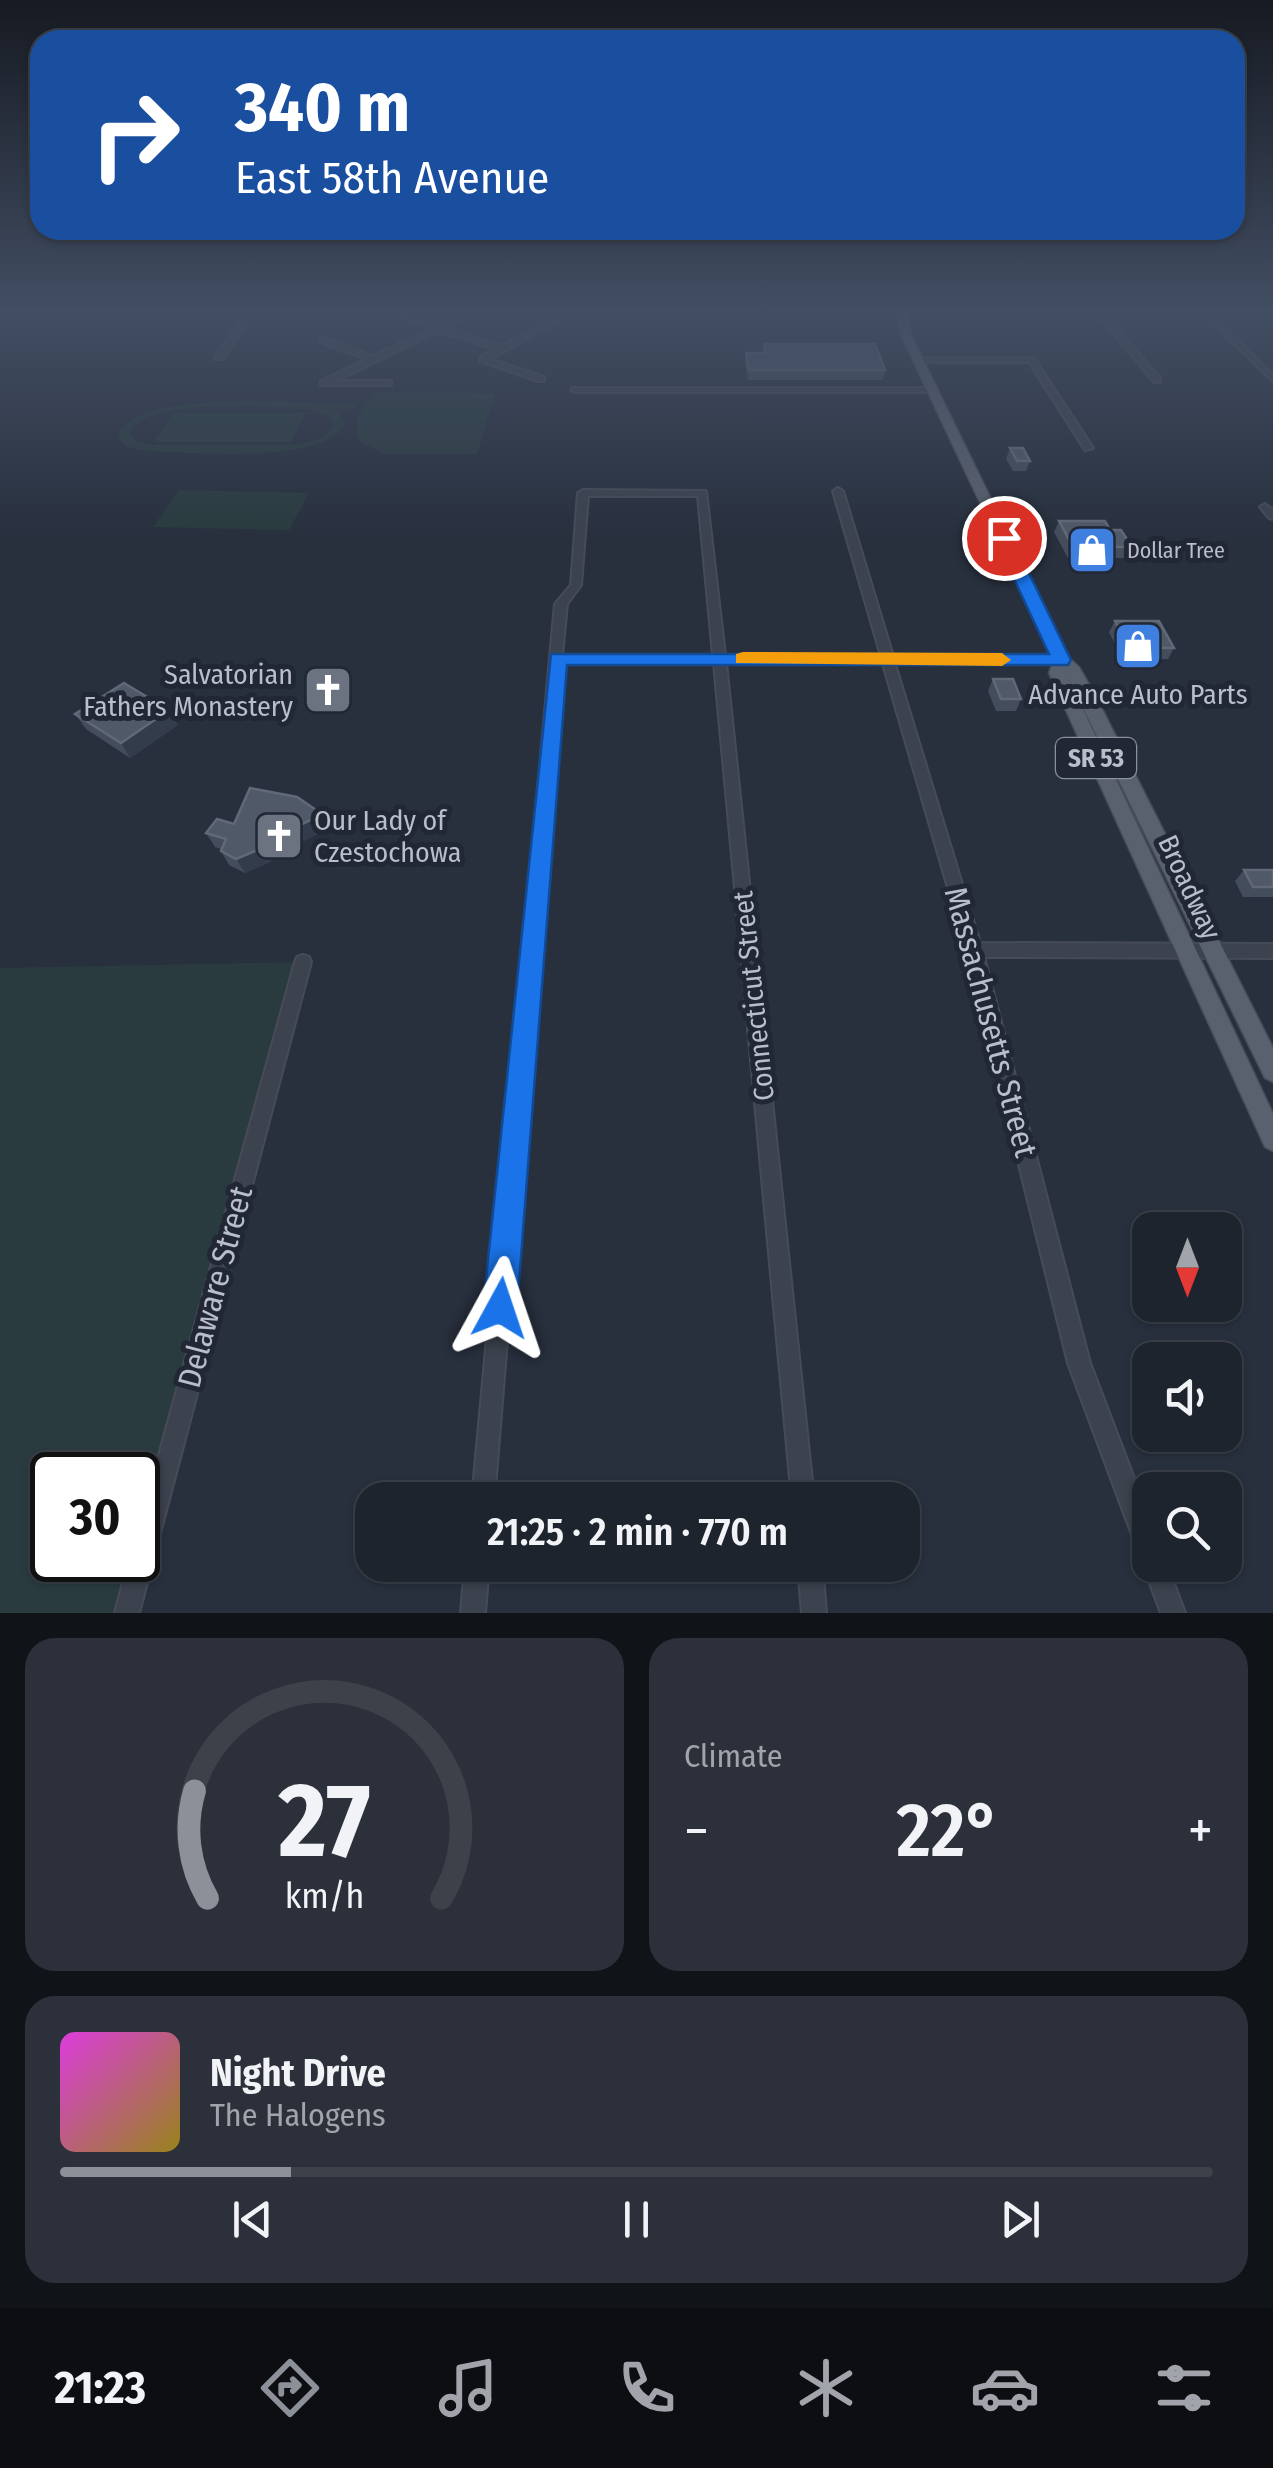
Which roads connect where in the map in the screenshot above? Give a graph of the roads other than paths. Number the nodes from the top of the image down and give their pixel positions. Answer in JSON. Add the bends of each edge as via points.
{"nodes":[{"id":1,"x":931,"y":386,"type":"edge"},
{"id":2,"x":1048,"y":386,"type":"edge"},
{"id":3,"x":575,"y":390,"type":"dead end"},
{"id":4,"x":933,"y":390,"type":"junction"},
{"id":5,"x":1088,"y":448,"type":"dead end"},
{"id":6,"x":838,"y":491,"type":"dead end"},
{"id":7,"x":720,"y":658,"type":"junction"},
{"id":8,"x":558,"y":659,"type":"junction"},
{"id":9,"x":888,"y":659,"type":"junction"},
{"id":10,"x":1062,"y":660,"type":"junction"},
{"id":11,"x":974,"y":950,"type":"junction"},
{"id":12,"x":1187,"y":951,"type":"junction"},
{"id":13,"x":1215,"y":952,"type":"junction"},
{"id":14,"x":1273,"y":952,"type":"edge"},
{"id":15,"x":303,"y":962,"type":"dead end"},
{"id":16,"x":1273,"y":1071,"type":"edge"},
{"id":17,"x":1273,"y":1138,"type":"edge"},
{"id":18,"x":485,"y":1482,"type":"edge"},
{"id":19,"x":801,"y":1482,"type":"edge"},
{"id":20,"x":1132,"y":1504,"type":"edge"},
{"id":21,"x":476,"y":1582,"type":"edge"},
{"id":22,"x":811,"y":1582,"type":"edge"},
{"id":23,"x":1162,"y":1582,"type":"edge"},
{"id":24,"x":127,"y":1613,"type":"edge"},
{"id":25,"x":473,"y":1613,"type":"edge"},
{"id":26,"x":814,"y":1613,"type":"edge"},
{"id":27,"x":1174,"y":1613,"type":"edge"}],
"edges":[{"from":1,"to":4,"type":"main road","name":"Broadway","number":"SR 53"},
{"from":2,"to":5,"type":"street"},
{"from":3,"to":4,"type":"street"},
{"from":4,"to":10,"type":"main road","name":"Broadway","number":"SR 53"},
{"from":6,"to":9,"type":"street","name":"Massachusetts Street"},
{"from":7,"to":8,"type":"street"},
{"from":7,"to":8,"type":"street","name":"Connecticut Street","via":[[704,493],[583,493],[576,584],[561,604]]},
{"from":7,"to":9,"type":"street"},
{"from":7,"to":19,"type":"street","name":"Connecticut Street"},
{"from":8,"to":18,"type":"street"},
{"from":9,"to":10,"type":"street"},
{"from":9,"to":11,"type":"street","name":"Massachusetts Street"},
{"from":10,"to":12,"type":"main road","name":"Broadway","number":"SR 53","via":[[1057,673]]},
{"from":10,"to":13,"type":"main road","name":"Broadway","number":"SR 53","via":[[1080,683]]},
{"from":11,"to":12,"type":"street"},
{"from":11,"to":20,"type":"street","name":"Massachusetts Street","via":[[1078,1363]]},
{"from":12,"to":13,"type":"street"},
{"from":12,"to":17,"type":"main road","name":"Broadway","number":"SR 53"},
{"from":13,"to":14,"type":"street"},
{"from":13,"to":16,"type":"main road","name":"Broadway","number":"SR 53"},
{"from":15,"to":24,"type":"street","name":"Delaware Street"},
{"from":21,"to":25,"type":"street"},
{"from":22,"to":26,"type":"street"},
{"from":23,"to":27,"type":"street"}]}
